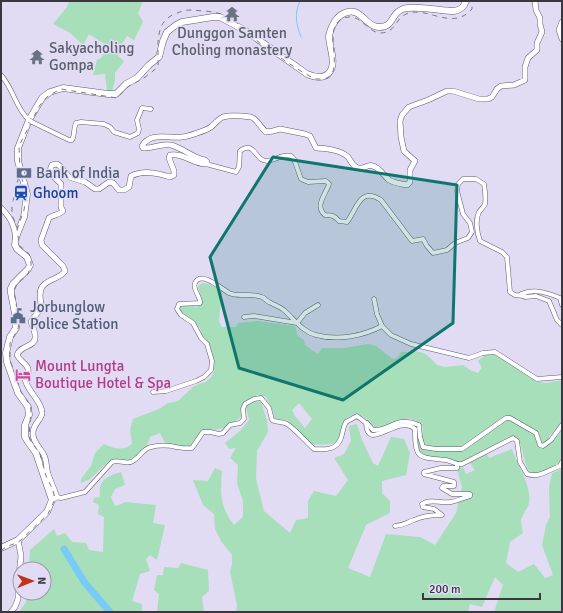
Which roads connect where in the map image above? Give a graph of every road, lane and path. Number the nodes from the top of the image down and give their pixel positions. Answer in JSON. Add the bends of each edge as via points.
{"nodes":[{"id":1,"x":466,"y":1,"type":"edge"},
{"id":2,"x":535,"y":1,"type":"edge"},
{"id":3,"x":562,"y":22,"type":"edge"},
{"id":4,"x":562,"y":39,"type":"edge"},
{"id":5,"x":1,"y":75,"type":"edge"},
{"id":6,"x":151,"y":109,"type":"dead end"},
{"id":7,"x":31,"y":121,"type":"junction"},
{"id":8,"x":206,"y":164,"type":"junction"},
{"id":9,"x":1,"y":208,"type":"edge"},
{"id":10,"x":16,"y":237,"type":"junction"},
{"id":11,"x":523,"y":296,"type":"junction"},
{"id":12,"x":374,"y":299,"type":"dead end"},
{"id":13,"x":318,"y":305,"type":"dead end"},
{"id":14,"x":562,"y":305,"type":"edge"},
{"id":15,"x":244,"y":317,"type":"dead end"},
{"id":16,"x":297,"y":323,"type":"junction"},
{"id":17,"x":562,"y":325,"type":"edge"},
{"id":18,"x":382,"y":326,"type":"junction"},
{"id":19,"x":562,"y":377,"type":"edge"},
{"id":20,"x":152,"y":392,"type":"dead end"},
{"id":21,"x":366,"y":423,"type":"junction"},
{"id":22,"x":562,"y":425,"type":"edge"},
{"id":23,"x":562,"y":462,"type":"edge"},
{"id":24,"x":457,"y":464,"type":"junction"},
{"id":25,"x":55,"y":499,"type":"junction"},
{"id":26,"x":396,"y":526,"type":"dead end"},
{"id":27,"x":18,"y":540,"type":"junction"},
{"id":28,"x":2,"y":548,"type":"edge"},
{"id":29,"x":11,"y":612,"type":"edge"}],
"edges":[{"from":1,"to":7,"type":"highway","via":[[462,8],[454,11],[415,8],[400,10],[388,26],[376,27],[359,13],[341,15],[330,32],[332,68],[327,74],[319,77],[308,74],[246,31],[220,17],[182,22],[167,32],[159,56],[116,94],[56,89],[42,98]]},
{"from":2,"to":8,"type":"main road","via":[[542,32],[537,50],[528,58],[525,80],[514,85],[502,86],[488,99],[448,91],[404,110],[400,121],[402,145],[404,151],[415,161],[407,185],[390,181],[373,166],[357,168],[347,156],[327,148],[316,148],[310,136],[305,134],[280,129],[266,132],[251,118],[224,117],[204,131],[180,138],[161,136],[144,142],[142,146],[147,148],[162,144],[172,145],[205,160]]},
{"from":3,"to":4,"type":"main road","via":[[559,30]]},
{"from":5,"to":7,"type":"street","via":[[23,114]]},
{"from":6,"to":7,"type":"street","via":[[142,108],[137,120],[138,133],[130,137],[114,132],[104,124],[81,122],[76,123],[74,138],[69,140]]},
{"from":7,"to":10,"type":"highway","via":[[18,148],[18,161],[27,194],[24,217]]},
{"from":8,"to":11,"type":"street","via":[[236,172],[239,168],[240,151],[244,148],[254,151],[265,161],[283,155],[291,156],[301,179],[308,182],[326,181],[329,184],[320,206],[325,216],[331,215],[339,221],[347,222],[358,201],[370,195],[375,196],[381,200],[412,241],[423,239],[433,253],[447,250],[455,243],[468,238],[472,232],[456,191],[463,179],[476,179],[484,184],[485,194],[485,205],[477,219],[477,234],[480,241],[507,257],[510,292]]},
{"from":8,"to":25,"type":"main road","via":[[176,154],[170,155],[168,158],[174,175],[170,177],[152,172],[138,173],[131,176],[129,187],[124,190],[119,190],[109,182],[95,189],[85,182],[69,178],[57,164],[52,165],[50,169],[50,173],[61,184],[63,211],[49,218],[41,240],[42,245],[65,271],[42,287],[39,297],[41,307],[31,322],[35,341],[18,351],[17,355],[28,370],[26,384],[42,410],[32,433],[45,457]]},
{"from":9,"to":10,"type":"main road","via":[[12,220]]},
{"from":10,"to":25,"type":"highway","via":[[15,245],[27,256],[30,265],[11,288],[16,328],[10,337],[6,353],[7,362],[18,393],[28,407],[25,437],[36,452]]},
{"from":11,"to":14,"type":"street","via":[[521,294],[526,292],[549,293],[560,298]]},
{"from":11,"to":17,"type":"street","via":[[536,296],[549,301],[557,320]]},
{"from":12,"to":18,"type":"street"},
{"from":13,"to":16,"type":"street","via":[[305,313]]},
{"from":15,"to":16,"type":"street","via":[[254,316]]},
{"from":16,"to":18,"type":"street","via":[[316,335],[330,337],[358,335]]},
{"from":16,"to":20,"type":"street","via":[[284,310],[264,298],[252,294],[235,295],[212,282],[199,279],[194,286],[200,303],[179,304],[177,309],[193,323],[207,344],[212,361],[211,370],[196,381],[166,391]]},
{"from":18,"to":19,"type":"street","via":[[391,334],[411,344],[469,358],[495,352],[537,379]]},
{"from":21,"to":22,"type":"street","via":[[373,430],[382,430],[394,423],[411,422],[419,425],[423,447],[436,449],[462,449],[506,418],[536,433],[540,445],[543,446]]},
{"from":21,"to":24,"type":"street","via":[[368,431],[373,435],[399,425],[412,427],[415,429],[418,455]]},
{"from":21,"to":25,"type":"street","via":[[357,416],[352,418],[344,426],[339,444],[328,449],[314,449],[289,425],[272,420],[269,408],[261,398],[254,399],[245,404],[244,419],[223,433],[203,432],[192,448],[151,447],[132,461],[117,460],[112,462],[85,492]]},
{"from":23,"to":24,"type":"street","via":[[560,466],[546,473],[527,474],[520,462],[517,441],[513,438],[462,464]]},
{"from":24,"to":26,"type":"street","via":[[456,468],[441,468],[424,474],[454,482],[454,486],[442,488],[452,494],[470,496],[449,503],[424,503],[423,507],[434,509],[442,515],[432,515]]},
{"from":25,"to":27,"type":"highway","via":[[47,512]]},
{"from":27,"to":28,"type":"highway"},
{"from":27,"to":29,"type":"main road","via":[[21,556],[18,599]]}]}
